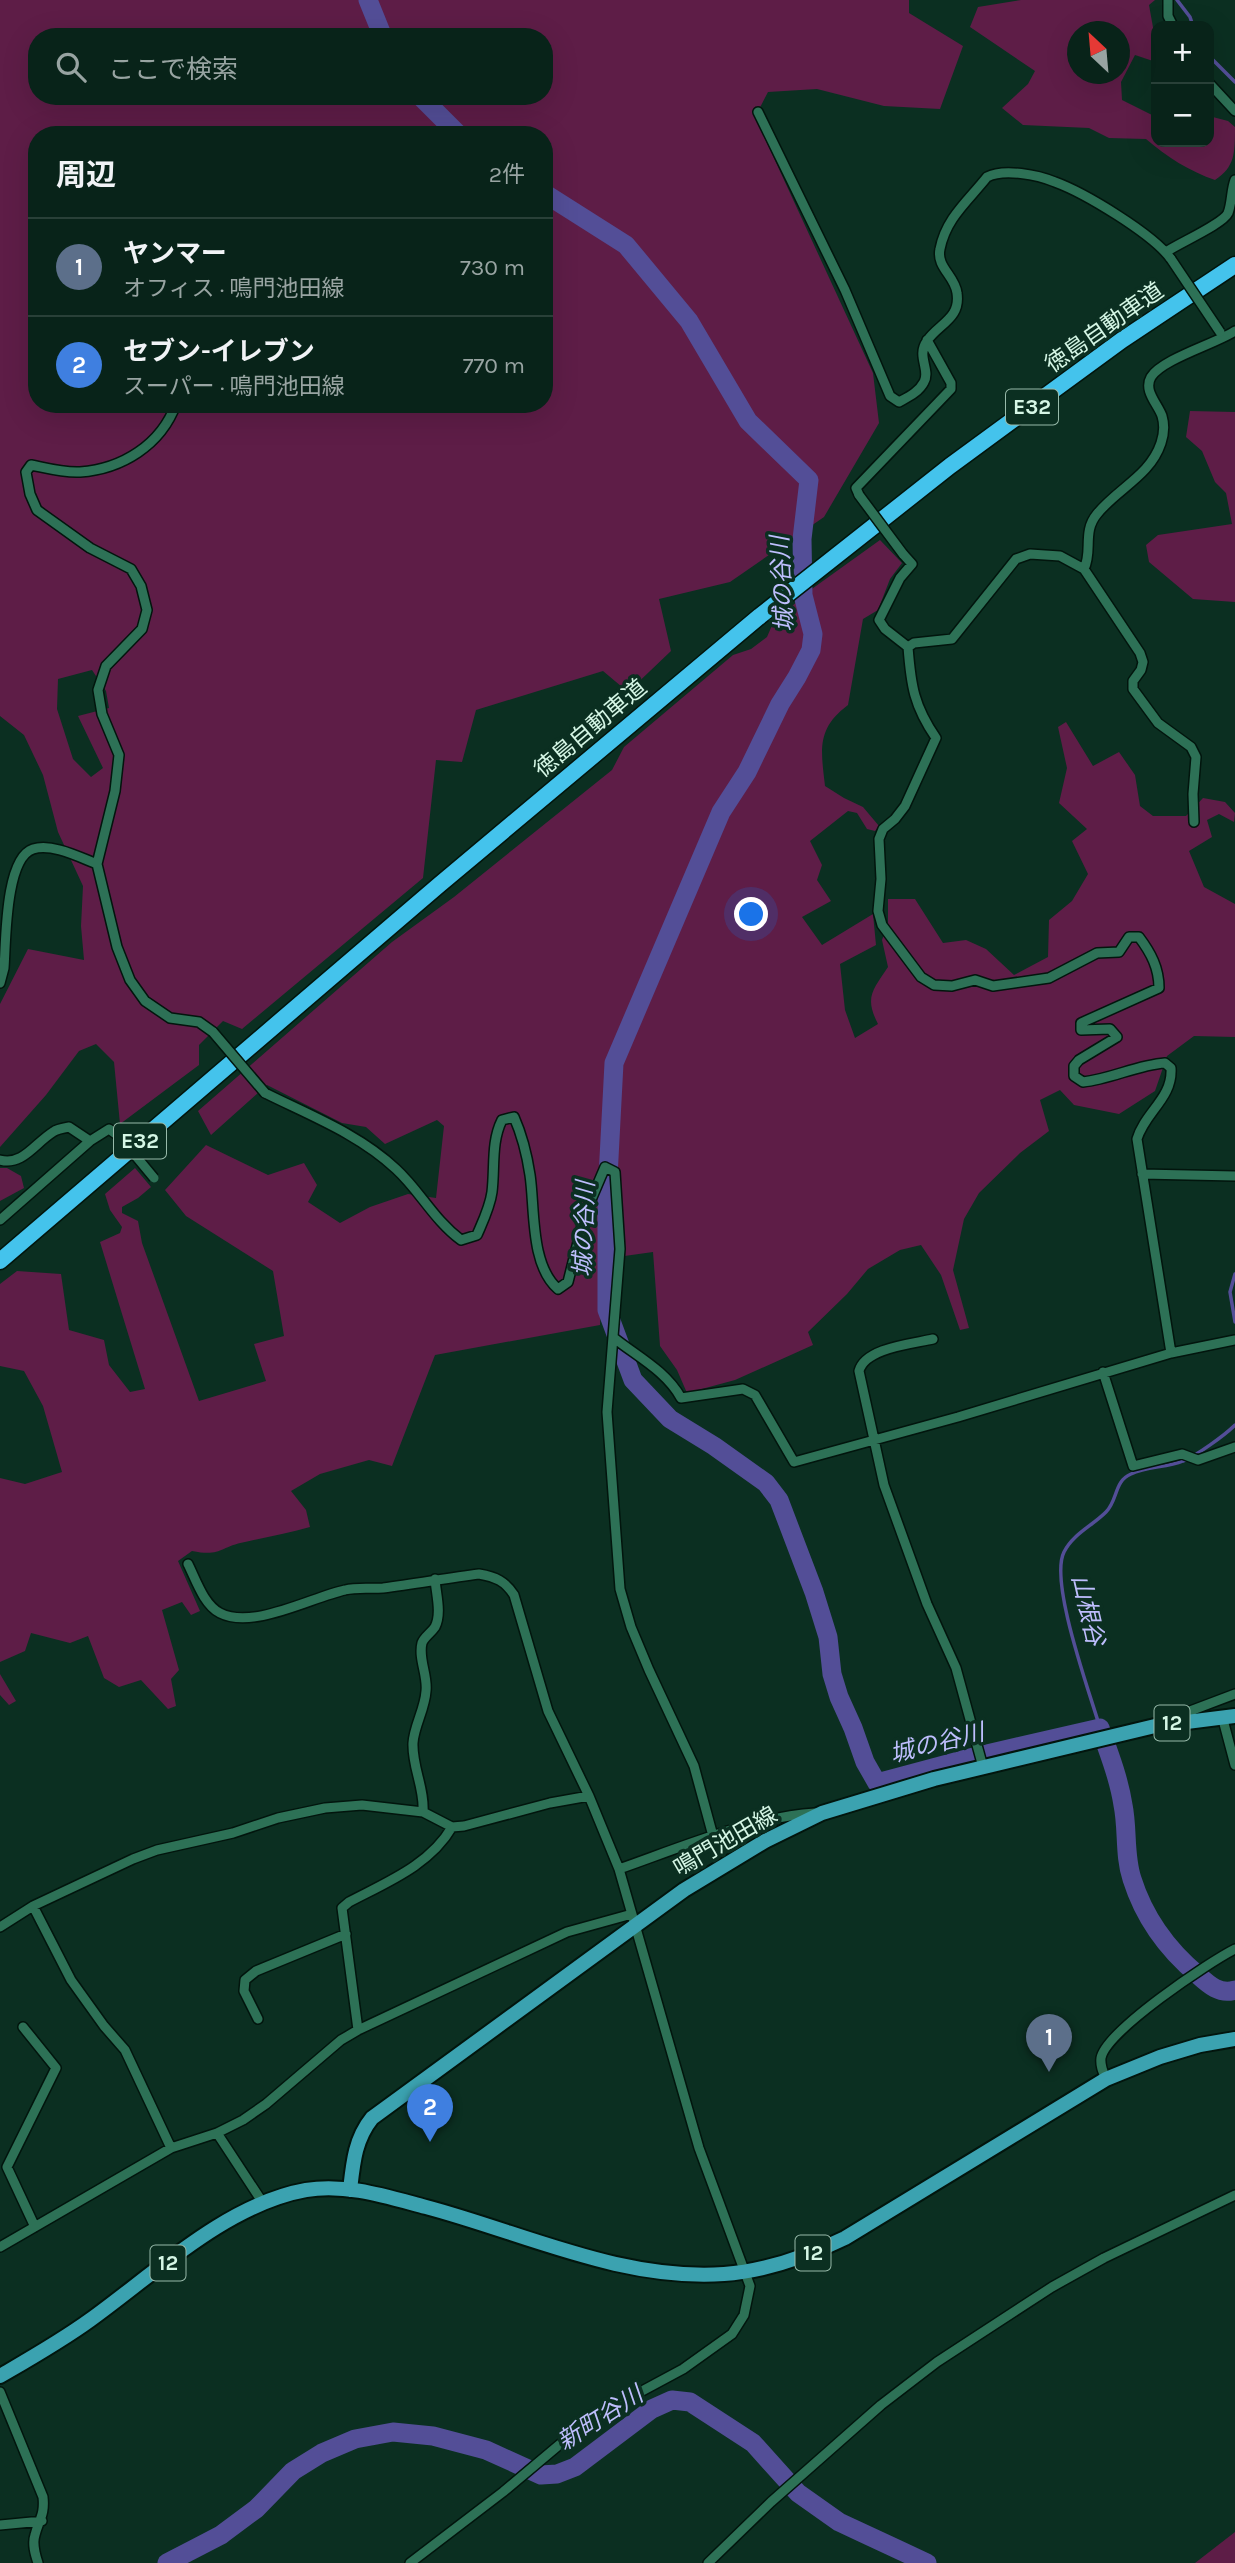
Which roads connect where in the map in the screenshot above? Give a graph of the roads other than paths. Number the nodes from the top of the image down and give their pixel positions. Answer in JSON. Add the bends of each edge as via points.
{"nodes":[{"id":1,"x":1168,"y":0,"type":"edge"},
{"id":2,"x":1170,"y":21,"type":"edge"},
{"id":3,"x":1210,"y":84,"type":"edge"},
{"id":4,"x":758,"y":111,"type":"dead end"},
{"id":5,"x":1235,"y":111,"type":"edge"},
{"id":6,"x":1235,"y":180,"type":"edge"},
{"id":7,"x":1169,"y":255,"type":"junction"},
{"id":8,"x":1235,"y":265,"type":"edge"},
{"id":9,"x":1235,"y":331,"type":"edge"},
{"id":10,"x":1222,"y":335,"type":"junction"},
{"id":11,"x":927,"y":340,"type":"junction"},
{"id":12,"x":172,"y":413,"type":"edge"},
{"id":13,"x":1084,"y":569,"type":"junction"},
{"id":14,"x":908,"y":647,"type":"junction"},
{"id":15,"x":1194,"y":822,"type":"dead end"},
{"id":16,"x":97,"y":864,"type":"junction"},
{"id":17,"x":0,"y":983,"type":"edge"},
{"id":18,"x":90,"y":1141,"type":"junction"},
{"id":19,"x":0,"y":1160,"type":"edge"},
{"id":20,"x":1142,"y":1174,"type":"junction"},
{"id":21,"x":1235,"y":1176,"type":"edge"},
{"id":22,"x":154,"y":1178,"type":"dead end"},
{"id":23,"x":0,"y":1220,"type":"edge"},
{"id":24,"x":0,"y":1261,"type":"edge"},
{"id":25,"x":614,"y":1338,"type":"junction"},
{"id":26,"x":933,"y":1339,"type":"dead end"},
{"id":27,"x":1235,"y":1340,"type":"edge"},
{"id":28,"x":1171,"y":1353,"type":"junction"},
{"id":29,"x":1103,"y":1372,"type":"junction"},
{"id":30,"x":874,"y":1440,"type":"junction"},
{"id":31,"x":1235,"y":1447,"type":"edge"},
{"id":32,"x":188,"y":1564,"type":"dead end"},
{"id":33,"x":435,"y":1579,"type":"junction"},
{"id":34,"x":1235,"y":1694,"type":"edge"},
{"id":35,"x":1228,"y":1716,"type":"edge"},
{"id":36,"x":1193,"y":1720,"type":"junction"},
{"id":37,"x":1235,"y":1765,"type":"edge"},
{"id":38,"x":983,"y":1768,"type":"junction"},
{"id":39,"x":589,"y":1796,"type":"junction"},
{"id":40,"x":423,"y":1812,"type":"junction"},
{"id":41,"x":822,"y":1813,"type":"junction"},
{"id":42,"x":452,"y":1827,"type":"junction"},
{"id":43,"x":713,"y":1836,"type":"junction"},
{"id":44,"x":619,"y":1869,"type":"junction"},
{"id":45,"x":33,"y":1906,"type":"junction"},
{"id":46,"x":634,"y":1920,"type":"junction"},
{"id":47,"x":0,"y":1927,"type":"edge"},
{"id":48,"x":346,"y":1934,"type":"junction"},
{"id":49,"x":1235,"y":1949,"type":"edge"},
{"id":50,"x":258,"y":2019,"type":"dead end"},
{"id":51,"x":23,"y":2026,"type":"dead end"},
{"id":52,"x":358,"y":2030,"type":"junction"},
{"id":53,"x":1235,"y":2039,"type":"edge"},
{"id":54,"x":1106,"y":2079,"type":"junction"},
{"id":55,"x":217,"y":2133,"type":"junction"},
{"id":56,"x":171,"y":2148,"type":"junction"},
{"id":57,"x":350,"y":2190,"type":"junction"},
{"id":58,"x":1235,"y":2195,"type":"edge"},
{"id":59,"x":262,"y":2203,"type":"junction"},
{"id":60,"x":35,"y":2227,"type":"junction"},
{"id":61,"x":0,"y":2247,"type":"edge"},
{"id":62,"x":746,"y":2271,"type":"junction"},
{"id":63,"x":0,"y":2376,"type":"edge"},
{"id":64,"x":0,"y":2392,"type":"edge"},
{"id":65,"x":41,"y":2521,"type":"junction"},
{"id":66,"x":0,"y":2525,"type":"edge"},
{"id":67,"x":38,"y":2563,"type":"edge"},
{"id":68,"x":410,"y":2563,"type":"edge"},
{"id":69,"x":708,"y":2563,"type":"edge"}],
"edges":[{"from":1,"to":2,"type":"street"},
{"from":3,"to":5,"type":"street"},
{"from":4,"to":11,"type":"street","via":[[845,290],[890,396],[899,402],[922,386]]},
{"from":6,"to":7,"type":"street","via":[[1223,221],[1183,240]]},
{"from":7,"to":10,"type":"street","bridge":true},
{"from":7,"to":11,"type":"street","via":[[1126,222],[1057,182],[995,173],[950,219],[939,260],[957,290],[957,299],[951,318]]},
{"from":8,"to":24,"type":"highway","name":"徳島自動車道","number":"E32","via":[[1122,340],[834,556],[628,725]]},
{"from":9,"to":10,"type":"street"},
{"from":10,"to":13,"type":"street","via":[[1160,367],[1150,379],[1149,391],[1162,416],[1159,448],[1141,477],[1097,514],[1087,534]]},
{"from":11,"to":14,"type":"street","bridge":true,"via":[[951,389],[856,488],[912,564],[879,620]]},
{"from":12,"to":16,"type":"street","via":[[151,444],[111,468],[77,472],[31,465],[26,472],[37,510],[90,548],[131,569],[147,610],[142,629],[106,666],[97,690],[118,755],[115,791]]},
{"from":13,"to":14,"type":"street","via":[[1060,556],[1030,554],[1016,559],[952,639]]},
{"from":13,"to":15,"type":"street","via":[[1140,653],[1143,662],[1133,689],[1158,723],[1191,747],[1196,757]]},
{"from":14,"to":20,"type":"street","via":[[915,699],[936,738],[905,806],[883,829],[880,839],[878,911],[882,925],[921,977],[934,985],[952,986],[975,980],[993,986],[1049,978],[1097,953],[1119,952],[1129,937],[1139,937],[1156,965],[1159,988],[1081,1023],[1081,1030],[1110,1029],[1117,1037],[1073,1066],[1074,1076],[1083,1082],[1153,1064],[1165,1063],[1171,1068],[1168,1093],[1141,1126],[1137,1139]]},
{"from":16,"to":17,"type":"street","via":[[52,849],[33,849],[21,857],[13,873]]},
{"from":16,"to":25,"type":"street","bridge":true,"via":[[117,947],[145,1002],[170,1018],[199,1021],[265,1093],[350,1135],[393,1166],[461,1240],[477,1234],[487,1212],[495,1134],[502,1119],[514,1117],[522,1134],[538,1251],[558,1289],[568,1282],[585,1214],[605,1167],[615,1172],[620,1249]]},
{"from":18,"to":19,"type":"street","via":[[69,1127],[55,1130],[21,1159]]},
{"from":18,"to":22,"type":"street","bridge":true,"via":[[109,1129]]},
{"from":18,"to":23,"type":"street"},
{"from":20,"to":21,"type":"street"},
{"from":20,"to":28,"type":"street"},
{"from":25,"to":30,"type":"street","via":[[658,1369],[681,1398],[743,1389],[755,1395],[794,1462]]},
{"from":25,"to":43,"type":"street","via":[[607,1412],[620,1589],[631,1627],[694,1766]]},
{"from":26,"to":30,"type":"street","via":[[870,1354],[861,1363]]},
{"from":27,"to":28,"type":"street"},
{"from":28,"to":29,"type":"street"},
{"from":29,"to":30,"type":"street"},
{"from":29,"to":31,"type":"street","via":[[1133,1466],[1182,1454],[1198,1460]]},
{"from":30,"to":38,"type":"street","via":[[884,1485],[927,1604],[956,1668]]},
{"from":32,"to":33,"type":"street","via":[[208,1602],[229,1617],[292,1609],[347,1590]]},
{"from":33,"to":39,"type":"street","via":[[479,1574],[506,1583],[514,1595],[548,1711]]},
{"from":33,"to":40,"type":"street","via":[[439,1618],[421,1647],[427,1687],[413,1741]]},
{"from":34,"to":36,"type":"street","via":[[1190,1712]]},
{"from":35,"to":36,"type":"main road","name":"鳴門池田線","number":"12"},
{"from":35,"to":37,"type":"street"},
{"from":36,"to":38,"type":"main road","name":"鳴門池田線","number":"12"},
{"from":38,"to":41,"type":"main road","name":"鳴門池田線","number":"12"},
{"from":39,"to":42,"type":"street"},
{"from":39,"to":44,"type":"street"},
{"from":40,"to":42,"type":"street"},
{"from":40,"to":45,"type":"street","via":[[362,1805],[278,1818],[157,1850]]},
{"from":41,"to":43,"type":"street","via":[[775,1819]]},
{"from":41,"to":46,"type":"main road","name":"鳴門池田線","number":"12","via":[[719,1867]]},
{"from":42,"to":48,"type":"street","via":[[442,1844],[422,1861],[342,1908]]},
{"from":43,"to":44,"type":"street"},
{"from":44,"to":46,"type":"street"},
{"from":45,"to":47,"type":"street"},
{"from":45,"to":56,"type":"street","via":[[71,1980],[125,2050]]},
{"from":46,"to":52,"type":"street","via":[[567,1932]]},
{"from":46,"to":57,"type":"main road","name":"鳴門池田線","number":"12","via":[[372,2118],[361,2131]]},
{"from":46,"to":62,"type":"street","via":[[699,2148]]},
{"from":48,"to":50,"type":"street","via":[[256,1971],[245,1980],[244,1991]]},
{"from":48,"to":52,"type":"street"},
{"from":49,"to":54,"type":"street","via":[[1200,1969],[1111,2039],[1101,2056]]},
{"from":51,"to":60,"type":"street","via":[[56,2068],[8,2167]]},
{"from":52,"to":55,"type":"street","via":[[266,2104]]},
{"from":53,"to":54,"type":"main road","number":"12","via":[[1170,2054]]},
{"from":54,"to":62,"type":"main road","number":"12","via":[[845,2238],[813,2253]]},
{"from":55,"to":56,"type":"street"},
{"from":55,"to":59,"type":"street"},
{"from":56,"to":60,"type":"street"},
{"from":57,"to":59,"type":"main road","number":"12","via":[[309,2190]]},
{"from":57,"to":62,"type":"main road","number":"12","via":[[438,2210],[645,2271],[684,2275]]},
{"from":58,"to":69,"type":"street","via":[[1104,2258],[937,2362],[881,2405]]},
{"from":59,"to":63,"type":"main road","number":"12","via":[[229,2220],[89,2321]]},
{"from":60,"to":61,"type":"street"},
{"from":62,"to":68,"type":"street","via":[[750,2286],[744,2315],[732,2334],[683,2369],[596,2418]]},
{"from":64,"to":65,"type":"street","via":[[43,2497]]},
{"from":65,"to":66,"type":"street"},
{"from":65,"to":67,"type":"street","via":[[34,2535]]}]}
